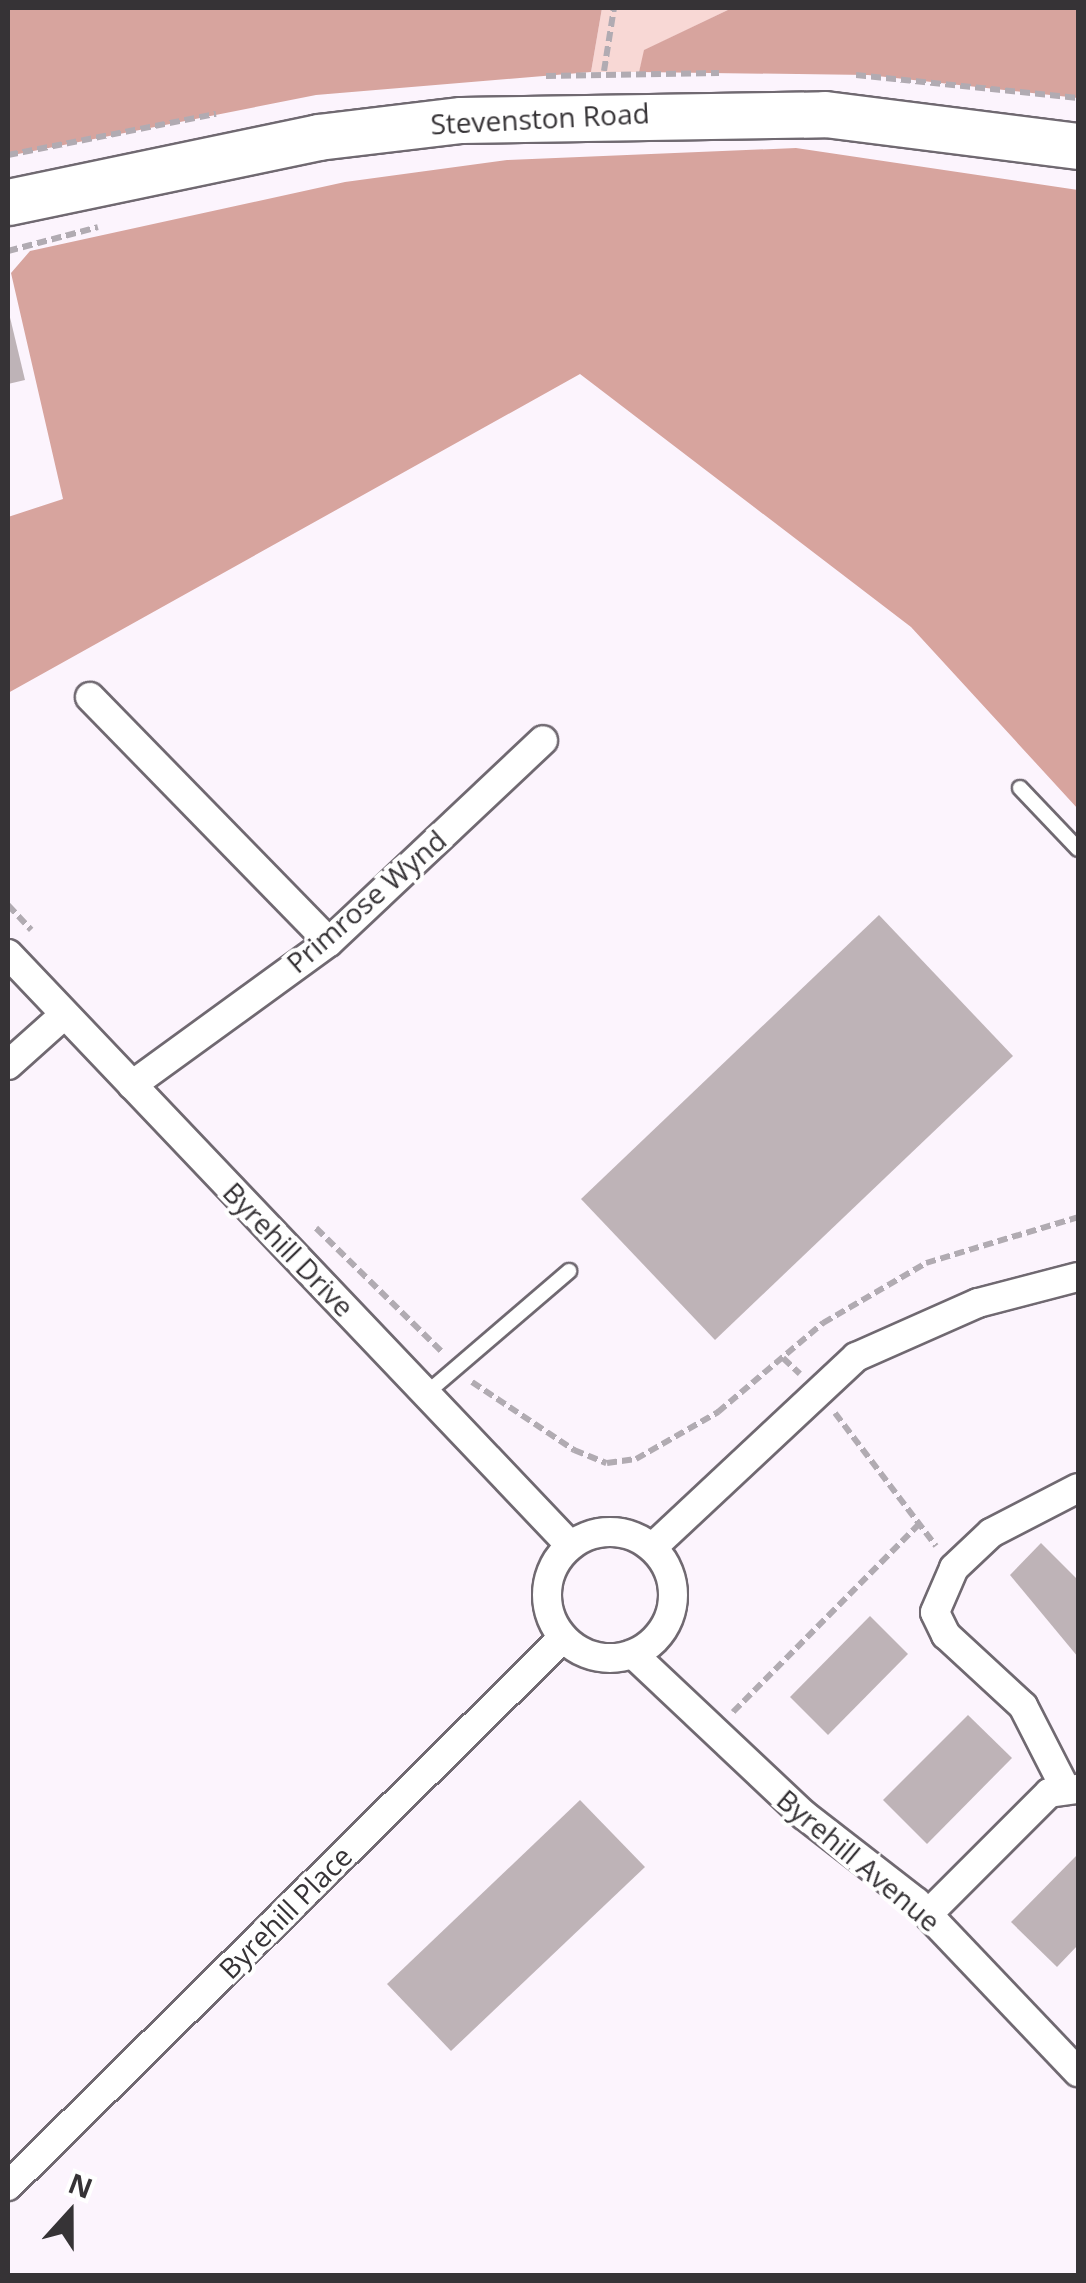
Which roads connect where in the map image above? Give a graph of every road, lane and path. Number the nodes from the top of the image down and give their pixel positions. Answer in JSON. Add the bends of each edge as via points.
{"nodes":[{"id":1,"x":614,"y":8,"type":"edge"},
{"id":2,"x":604,"y":71,"type":"dead end"},
{"id":3,"x":1078,"y":146,"type":"edge"},
{"id":4,"x":8,"y":202,"type":"edge"},
{"id":5,"x":103,"y":226,"type":"dead end"},
{"id":6,"x":8,"y":251,"type":"edge"},
{"id":7,"x":90,"y":697,"type":"dead end"},
{"id":8,"x":542,"y":740,"type":"dead end"},
{"id":9,"x":1020,"y":788,"type":"dead end"},
{"id":10,"x":1078,"y":848,"type":"edge"},
{"id":11,"x":8,"y":905,"type":"edge"},
{"id":12,"x":329,"y":942,"type":"junction"},
{"id":13,"x":46,"y":945,"type":"dead end"},
{"id":14,"x":8,"y":954,"type":"edge"},
{"id":15,"x":65,"y":1014,"type":"junction"},
{"id":16,"x":8,"y":1065,"type":"edge"},
{"id":17,"x":132,"y":1085,"type":"junction"},
{"id":18,"x":1078,"y":1217,"type":"edge"},
{"id":19,"x":312,"y":1224,"type":"dead end"},
{"id":20,"x":569,"y":1271,"type":"dead end"},
{"id":21,"x":1078,"y":1277,"type":"edge"},
{"id":22,"x":783,"y":1358,"type":"junction"},
{"id":23,"x":458,"y":1368,"type":"junction"},
{"id":24,"x":819,"y":1391,"type":"junction"},
{"id":25,"x":428,"y":1392,"type":"junction"},
{"id":26,"x":1078,"y":1488,"type":"edge"},
{"id":27,"x":918,"y":1525,"type":"junction"},
{"id":28,"x":570,"y":1545,"type":"junction"},
{"id":29,"x":653,"y":1547,"type":"junction"},
{"id":30,"x":954,"y":1568,"type":"junction"},
{"id":31,"x":563,"y":1638,"type":"junction"},
{"id":32,"x":633,"y":1654,"type":"junction"},
{"id":33,"x":714,"y":1731,"type":"junction"},
{"id":34,"x":1072,"y":1789,"type":"edge"},
{"id":35,"x":928,"y":1914,"type":"junction"},
{"id":36,"x":1078,"y":2072,"type":"edge"},
{"id":37,"x":8,"y":2186,"type":"edge"}],
"edges":[{"from":1,"to":2,"type":"path"},
{"from":3,"to":4,"type":"highway","name":"Stevenston Road","via":[[825,114],[479,119],[318,136]]},
{"from":5,"to":6,"type":"path"},
{"from":7,"to":12,"type":"street"},
{"from":8,"to":12,"type":"street","name":"Primrose Wynd"},
{"from":9,"to":10,"type":"lane"},
{"from":11,"to":13,"type":"path"},
{"from":12,"to":17,"type":"street","name":"Primrose Wynd"},
{"from":14,"to":15,"type":"street","name":"Byrehill Drive"},
{"from":15,"to":16,"type":"street"},
{"from":15,"to":17,"type":"street","name":"Byrehill Drive"},
{"from":17,"to":25,"type":"street","name":"Byrehill Drive"},
{"from":18,"to":22,"type":"path","via":[[926,1263]]},
{"from":19,"to":23,"type":"path"},
{"from":20,"to":23,"type":"lane"},
{"from":21,"to":24,"type":"street","via":[[978,1303],[856,1357]]},
{"from":22,"to":23,"type":"path","via":[[718,1412],[636,1459],[607,1463],[494,1404]]},
{"from":22,"to":24,"type":"path"},
{"from":23,"to":25,"type":"lane"},
{"from":24,"to":27,"type":"path"},
{"from":24,"to":29,"type":"street"},
{"from":25,"to":28,"type":"street","name":"Byrehill Drive"},
{"from":26,"to":30,"type":"street","via":[[991,1533]]},
{"from":27,"to":30,"type":"path"},
{"from":27,"to":33,"type":"path"},
{"from":28,"to":29,"type":"street","via":[[615,1531]]},
{"from":28,"to":31,"type":"street","via":[[546,1594]]},
{"from":29,"to":32,"type":"street","via":[[667,1565],[673,1606],[652,1644]]},
{"from":30,"to":34,"type":"street","via":[[936,1594],[946,1636],[1024,1706]]},
{"from":31,"to":32,"type":"street","via":[[601,1658]]},
{"from":31,"to":37,"type":"street","name":"Byrehill Place"},
{"from":32,"to":33,"type":"street","name":"Byrehill Avenue"},
{"from":33,"to":35,"type":"street","name":"Byrehill Avenue"},
{"from":34,"to":35,"type":"street","via":[[1049,1793]]},
{"from":35,"to":36,"type":"street","name":"Byrehill Avenue"}]}
